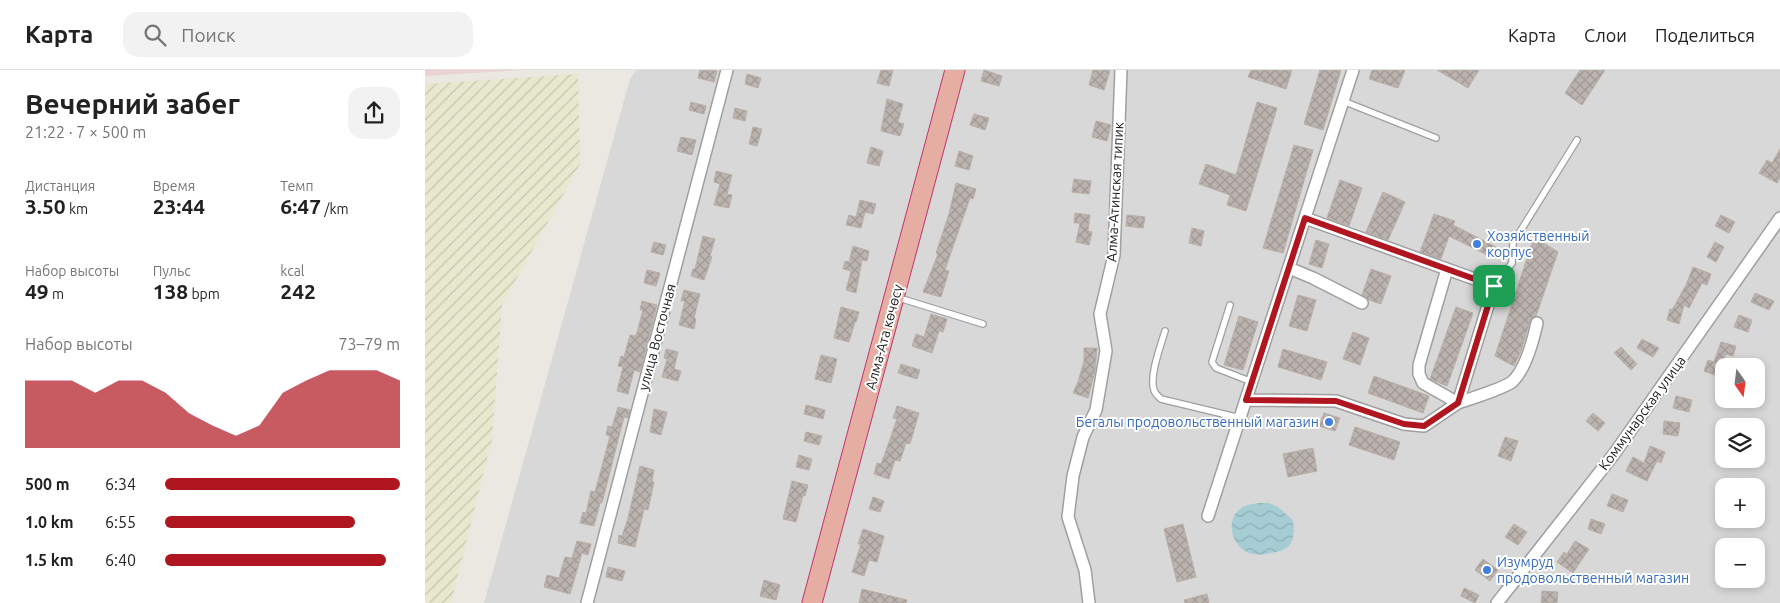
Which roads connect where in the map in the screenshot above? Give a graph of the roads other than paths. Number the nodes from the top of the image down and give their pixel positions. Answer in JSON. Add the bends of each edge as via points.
{"nodes":[{"id":1,"x":727,"y":70,"type":"edge"},
{"id":2,"x":955,"y":70,"type":"edge"},
{"id":3,"x":1121,"y":70,"type":"edge"},
{"id":4,"x":1353,"y":70,"type":"edge"},
{"id":5,"x":1343,"y":101,"type":"junction"},
{"id":6,"x":1436,"y":138,"type":"dead end"},
{"id":7,"x":1577,"y":140,"type":"dead end"},
{"id":8,"x":1305,"y":218,"type":"junction"},
{"id":9,"x":1780,"y":218,"type":"edge"},
{"id":10,"x":1289,"y":268,"type":"junction"},
{"id":11,"x":1447,"y":269,"type":"junction"},
{"id":12,"x":1494,"y":286,"type":"junction"},
{"id":13,"x":895,"y":297,"type":"junction"},
{"id":14,"x":1362,"y":303,"type":"dead end"},
{"id":15,"x":1229,"y":305,"type":"dead end"},
{"id":16,"x":1537,"y":323,"type":"dead end"},
{"id":17,"x":983,"y":324,"type":"dead end"},
{"id":18,"x":1165,"y":331,"type":"dead end"},
{"id":19,"x":1251,"y":382,"type":"junction"},
{"id":20,"x":1246,"y":400,"type":"junction"},
{"id":21,"x":1458,"y":403,"type":"junction"},
{"id":22,"x":1240,"y":418,"type":"junction"},
{"id":23,"x":1208,"y":516,"type":"dead end"},
{"id":24,"x":587,"y":603,"type":"edge"},
{"id":25,"x":812,"y":603,"type":"edge"},
{"id":26,"x":1089,"y":603,"type":"edge"},
{"id":27,"x":1497,"y":603,"type":"edge"}],
"edges":[{"from":1,"to":24,"type":"street","name":"улица Восточная"},
{"from":2,"to":13,"type":"highway","name":"Алма-Ата көчөсү"},
{"from":3,"to":26,"type":"street","name":"Алма-Атинская типик","via":[[1114,255],[1100,314],[1106,351],[1096,410],[1083,437],[1073,476],[1068,517],[1085,570]]},
{"from":4,"to":5,"type":"street"},
{"from":5,"to":6,"type":"lane"},
{"from":5,"to":8,"type":"street"},
{"from":7,"to":12,"type":"lane","via":[[1513,243],[1512,264]]},
{"from":8,"to":10,"type":"street"},
{"from":8,"to":11,"type":"street"},
{"from":9,"to":27,"type":"street","name":"Коммунарская улица","via":[[1614,454]]},
{"from":10,"to":14,"type":"street"},
{"from":10,"to":19,"type":"street"},
{"from":11,"to":12,"type":"street"},
{"from":11,"to":21,"type":"street","via":[[1419,364],[1419,374],[1423,383]]},
{"from":12,"to":21,"type":"street"},
{"from":13,"to":17,"type":"lane"},
{"from":13,"to":25,"type":"highway","name":"Алма-Ата көчөсү"},
{"from":15,"to":19,"type":"lane","via":[[1212,362],[1216,368]]},
{"from":16,"to":21,"type":"street","via":[[1528,356],[1513,382]]},
{"from":18,"to":22,"type":"lane","via":[[1154,373],[1154,392],[1161,399]]},
{"from":19,"to":20,"type":"street"},
{"from":20,"to":21,"type":"street","via":[[1336,401],[1404,424],[1424,426]]},
{"from":20,"to":22,"type":"street"},
{"from":22,"to":23,"type":"street"}]}
